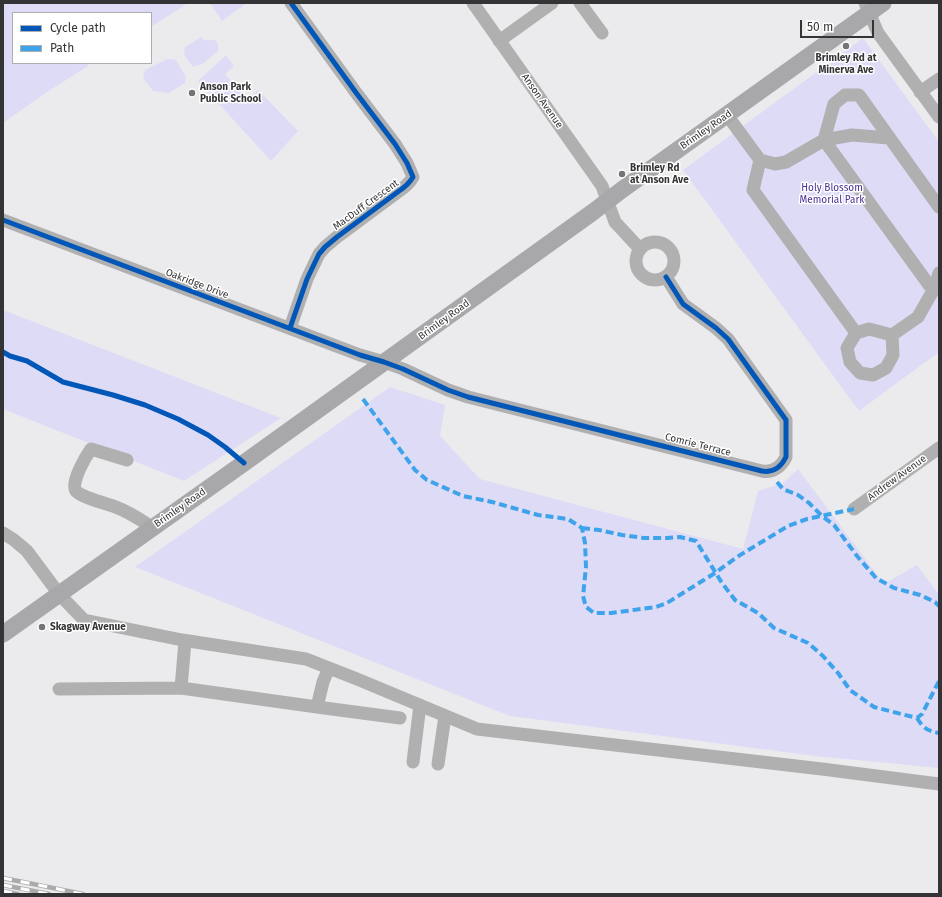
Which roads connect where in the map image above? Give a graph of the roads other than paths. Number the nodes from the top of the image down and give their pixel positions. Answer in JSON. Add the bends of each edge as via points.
{"nodes":[{"id":1,"x":291,"y":3,"type":"edge"},
{"id":2,"x":473,"y":3,"type":"edge"},
{"id":3,"x":552,"y":3,"type":"edge"},
{"id":4,"x":580,"y":3,"type":"edge"},
{"id":5,"x":883,"y":3,"type":"edge"},
{"id":6,"x":867,"y":8,"type":"edge"},
{"id":7,"x":602,"y":33,"type":"dead end"},
{"id":8,"x":499,"y":41,"type":"junction"},
{"id":9,"x":939,"y":79,"type":"edge"},
{"id":10,"x":920,"y":92,"type":"junction"},
{"id":11,"x":727,"y":115,"type":"junction"},
{"id":12,"x":939,"y":117,"type":"edge"},
{"id":13,"x":889,"y":138,"type":"junction"},
{"id":14,"x":824,"y":140,"type":"junction"},
{"id":15,"x":760,"y":160,"type":"junction"},
{"id":16,"x":607,"y":201,"type":"junction"},
{"id":17,"x":939,"y":207,"type":"edge"},
{"id":18,"x":3,"y":220,"type":"edge"},
{"id":19,"x":640,"y":249,"type":"junction"},
{"id":20,"x":939,"y":273,"type":"edge"},
{"id":21,"x":666,"y":277,"type":"junction"},
{"id":22,"x":937,"y":288,"type":"edge"},
{"id":23,"x":290,"y":328,"type":"junction"},
{"id":24,"x":856,"y":332,"type":"junction"},
{"id":25,"x":892,"y":335,"type":"junction"},
{"id":26,"x":384,"y":362,"type":"junction"},
{"id":27,"x":939,"y":448,"type":"edge"},
{"id":28,"x":127,"y":460,"type":"dead end"},
{"id":29,"x":854,"y":509,"type":"dead end"},
{"id":30,"x":153,"y":528,"type":"junction"},
{"id":31,"x":3,"y":533,"type":"edge"},
{"id":32,"x":59,"y":594,"type":"junction"},
{"id":33,"x":3,"y":634,"type":"edge"},
{"id":34,"x":185,"y":640,"type":"junction"},
{"id":35,"x":329,"y":668,"type":"junction"},
{"id":36,"x":181,"y":688,"type":"junction"},
{"id":37,"x":59,"y":689,"type":"dead end"},
{"id":38,"x":420,"y":705,"type":"junction"},
{"id":39,"x":317,"y":707,"type":"junction"},
{"id":40,"x":445,"y":716,"type":"junction"},
{"id":41,"x":400,"y":718,"type":"dead end"},
{"id":42,"x":413,"y":762,"type":"dead end"},
{"id":43,"x":438,"y":764,"type":"dead end"},
{"id":44,"x":939,"y":784,"type":"edge"}],
"edges":[{"from":1,"to":23,"type":"street","name":"MacDuff Crescent","via":[[394,144],[413,177],[405,187],[337,237],[319,254],[307,279]]},
{"from":2,"to":8,"type":"street","name":"Anson Avenue"},
{"from":3,"to":8,"type":"street"},
{"from":4,"to":7,"type":"street"},
{"from":5,"to":6,"type":"main road","name":"Brimley Road"},
{"from":6,"to":10,"type":"street","via":[[878,33]]},
{"from":6,"to":11,"type":"main road","name":"Brimley Road"},
{"from":8,"to":16,"type":"street","name":"Anson Avenue","via":[[602,186]]},
{"from":9,"to":10,"type":"street"},
{"from":10,"to":12,"type":"street"},
{"from":11,"to":15,"type":"street"},
{"from":11,"to":16,"type":"main road","name":"Brimley Road"},
{"from":13,"to":14,"type":"street","via":[[852,135]]},
{"from":13,"to":14,"type":"street","via":[[859,95],[845,95],[834,104]]},
{"from":13,"to":17,"type":"street"},
{"from":14,"to":15,"type":"street","via":[[786,162],[775,164]]},
{"from":14,"to":22,"type":"street","via":[[928,285]]},
{"from":15,"to":24,"type":"street","via":[[753,190]]},
{"from":16,"to":19,"type":"street","via":[[616,222]]},
{"from":16,"to":26,"type":"main road","name":"Brimley Road"},
{"from":18,"to":23,"type":"street","name":"Oakridge Drive"},
{"from":19,"to":21,"type":"street","via":[[636,262],[641,274],[653,280]]},
{"from":19,"to":21,"type":"street","via":[[653,243],[666,246],[671,252],[673,265]]},
{"from":20,"to":22,"type":"street"},
{"from":21,"to":26,"type":"street","name":"Comrie Terrace","via":[[683,304],[728,339],[786,420],[786,457],[776,469],[762,471],[468,397]]},
{"from":22,"to":25,"type":"street","via":[[918,317]]},
{"from":23,"to":26,"type":"street","name":"Oakridge Drive","via":[[360,356]]},
{"from":24,"to":25,"type":"street","via":[[869,329]]},
{"from":24,"to":25,"type":"street","via":[[847,348],[850,362],[860,373],[873,375],[886,368],[893,355]]},
{"from":26,"to":30,"type":"main road","name":"Brimley Road"},
{"from":27,"to":29,"type":"street","name":"Andrew Avenue"},
{"from":28,"to":30,"type":"street","via":[[91,449],[74,487],[82,496],[114,506]]},
{"from":30,"to":32,"type":"main road","name":"Brimley Road"},
{"from":31,"to":32,"type":"street","via":[[27,551]]},
{"from":32,"to":33,"type":"main road","name":"Brimley Road"},
{"from":32,"to":34,"type":"street","via":[[84,620]]},
{"from":34,"to":35,"type":"street","via":[[306,659]]},
{"from":34,"to":36,"type":"street"},
{"from":35,"to":38,"type":"street"},
{"from":35,"to":39,"type":"street"},
{"from":36,"to":37,"type":"street"},
{"from":36,"to":39,"type":"street"},
{"from":38,"to":40,"type":"street"},
{"from":38,"to":42,"type":"street"},
{"from":39,"to":41,"type":"street"},
{"from":40,"to":43,"type":"street"},
{"from":40,"to":44,"type":"street","via":[[477,729]]}]}
